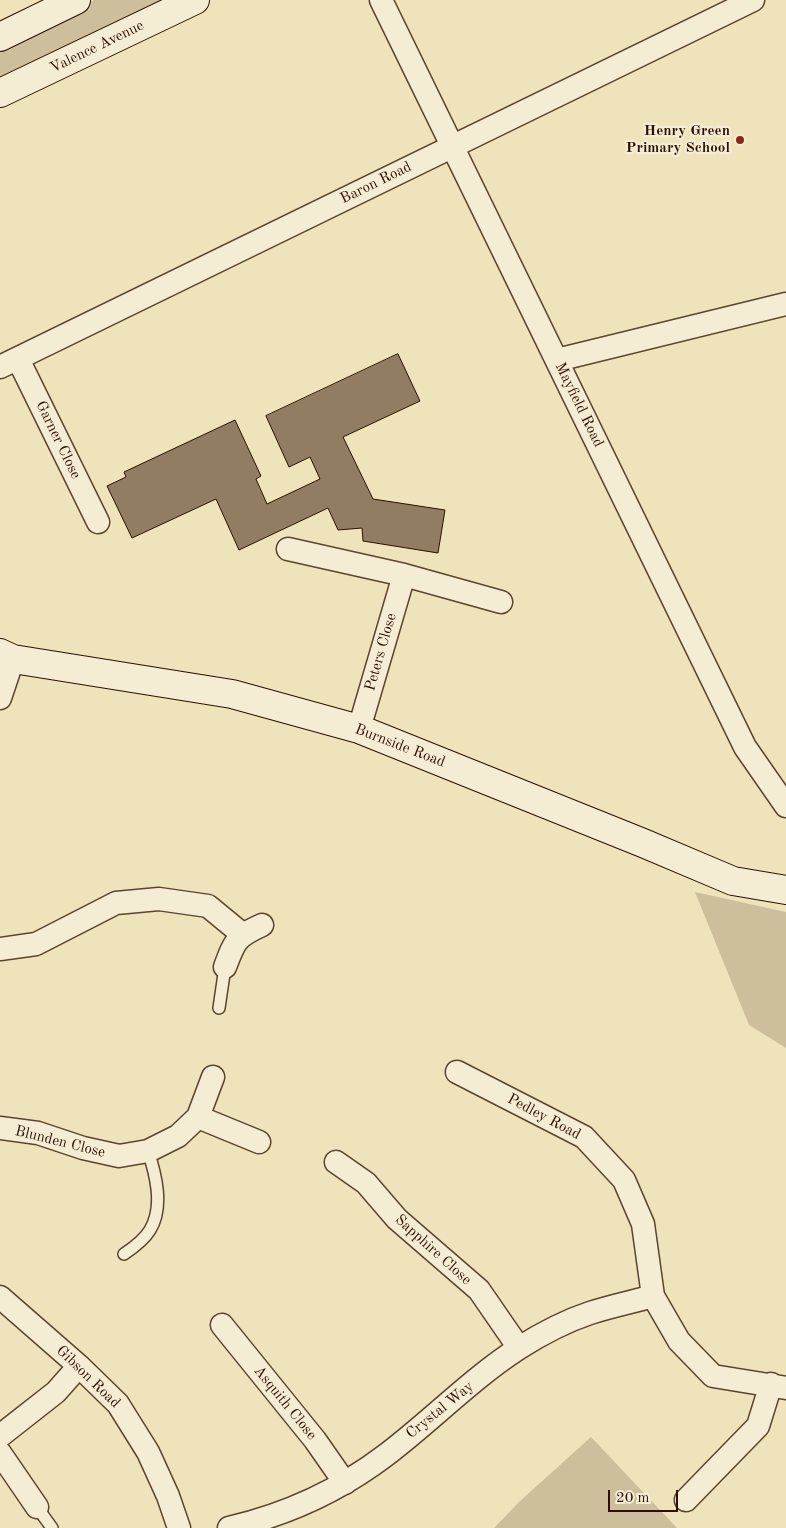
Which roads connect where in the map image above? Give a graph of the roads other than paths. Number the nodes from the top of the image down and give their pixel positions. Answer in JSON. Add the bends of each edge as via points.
{"nodes":[{"id":1,"x":76,"y":0,"type":"edge"},
{"id":2,"x":195,"y":0,"type":"edge"},
{"id":3,"x":381,"y":0,"type":"edge"},
{"id":4,"x":753,"y":0,"type":"edge"},
{"id":5,"x":0,"y":37,"type":"edge"},
{"id":6,"x":0,"y":93,"type":"edge"},
{"id":7,"x":452,"y":145,"type":"junction"},
{"id":8,"x":786,"y":304,"type":"edge"},
{"id":9,"x":557,"y":360,"type":"junction"},
{"id":10,"x":9,"y":363,"type":"edge"},
{"id":11,"x":98,"y":522,"type":"dead end"},
{"id":12,"x":288,"y":549,"type":"dead end"},
{"id":13,"x":404,"y":575,"type":"junction"},
{"id":14,"x":501,"y":602,"type":"dead end"},
{"id":15,"x":6,"y":656,"type":"edge"},
{"id":16,"x":0,"y":698,"type":"edge"},
{"id":17,"x":359,"y":729,"type":"junction"},
{"id":18,"x":786,"y":806,"type":"edge"},
{"id":19,"x":786,"y":890,"type":"edge"},
{"id":20,"x":0,"y":949,"type":"edge"},
{"id":21,"x":225,"y":967,"type":"joint"},
{"id":22,"x":219,"y":1008,"type":"dead end"},
{"id":23,"x":457,"y":1072,"type":"dead end"},
{"id":24,"x":212,"y":1077,"type":"dead end"},
{"id":25,"x":198,"y":1116,"type":"junction"},
{"id":26,"x":0,"y":1128,"type":"edge"},
{"id":27,"x":260,"y":1142,"type":"dead end"},
{"id":28,"x":148,"y":1151,"type":"junction"},
{"id":29,"x":336,"y":1162,"type":"dead end"},
{"id":30,"x":124,"y":1254,"type":"dead end"},
{"id":31,"x":653,"y":1296,"type":"junction"},
{"id":32,"x":0,"y":1297,"type":"edge"},
{"id":33,"x":222,"y":1325,"type":"dead end"},
{"id":34,"x":519,"y":1348,"type":"junction"},
{"id":35,"x":79,"y":1366,"type":"junction"},
{"id":36,"x":779,"y":1386,"type":"edge"},
{"id":37,"x":0,"y":1436,"type":"edge"},
{"id":38,"x":0,"y":1453,"type":"edge"},
{"id":39,"x":345,"y":1483,"type":"junction"},
{"id":40,"x":686,"y":1500,"type":"dead end"},
{"id":41,"x":37,"y":1506,"type":"joint"},
{"id":42,"x":52,"y":1528,"type":"edge"},
{"id":43,"x":179,"y":1528,"type":"edge"},
{"id":44,"x":229,"y":1528,"type":"edge"}],
"edges":[{"from":1,"to":5,"type":"street"},
{"from":2,"to":6,"type":"street","name":"Valence Avenue"},
{"from":3,"to":7,"type":"street","name":"Mayfield Road"},
{"from":4,"to":7,"type":"street","name":"Baron Road"},
{"from":7,"to":9,"type":"street","name":"Mayfield Road"},
{"from":7,"to":10,"type":"street","name":"Baron Road"},
{"from":8,"to":9,"type":"street"},
{"from":9,"to":18,"type":"street","name":"Mayfield Road","via":[[746,747]]},
{"from":10,"to":11,"type":"street","name":"Garner Close"},
{"from":12,"to":13,"type":"street"},
{"from":13,"to":14,"type":"street"},
{"from":13,"to":17,"type":"street","name":"Peters Close"},
{"from":15,"to":16,"type":"street"},
{"from":15,"to":17,"type":"street","name":"Burnside Road","via":[[232,694]]},
{"from":17,"to":19,"type":"street","name":"Burnside Road","via":[[733,881]]},
{"from":20,"to":21,"type":"street","via":[[36,944],[116,903],[159,899],[208,906],[252,929],[232,946]]},
{"from":21,"to":22,"type":"lane"},
{"from":23,"to":31,"type":"street","name":"Pedley Road","via":[[584,1136],[624,1180],[643,1224]]},
{"from":24,"to":25,"type":"street","name":"Blunden Close"},
{"from":25,"to":27,"type":"street"},
{"from":25,"to":28,"type":"street","name":"Blunden Close","via":[[178,1136]]},
{"from":26,"to":28,"type":"street","name":"Blunden Close","via":[[38,1133],[119,1156]]},
{"from":28,"to":30,"type":"lane","via":[[158,1192],[155,1214],[150,1230]]},
{"from":29,"to":34,"type":"street","name":"Sapphire Close","via":[[366,1182],[397,1219],[479,1290]]},
{"from":31,"to":34,"type":"street","name":"Crystal Way","via":[[590,1313]]},
{"from":31,"to":36,"type":"street","name":"Pedley Road","via":[[679,1340],[713,1376]]},
{"from":32,"to":35,"type":"street","name":"Gibson Road"},
{"from":33,"to":39,"type":"street","name":"Asquith Close","via":[[315,1440]]},
{"from":34,"to":39,"type":"street","name":"Crystal Way"},
{"from":35,"to":37,"type":"street","via":[[56,1392]]},
{"from":35,"to":43,"type":"street","name":"Gibson Road","via":[[118,1404],[148,1452]]},
{"from":36,"to":40,"type":"street","via":[[758,1426]]},
{"from":38,"to":41,"type":"street"},
{"from":39,"to":44,"type":"street","name":"Crystal Way","via":[[309,1501]]},
{"from":41,"to":42,"type":"lane"}]}
